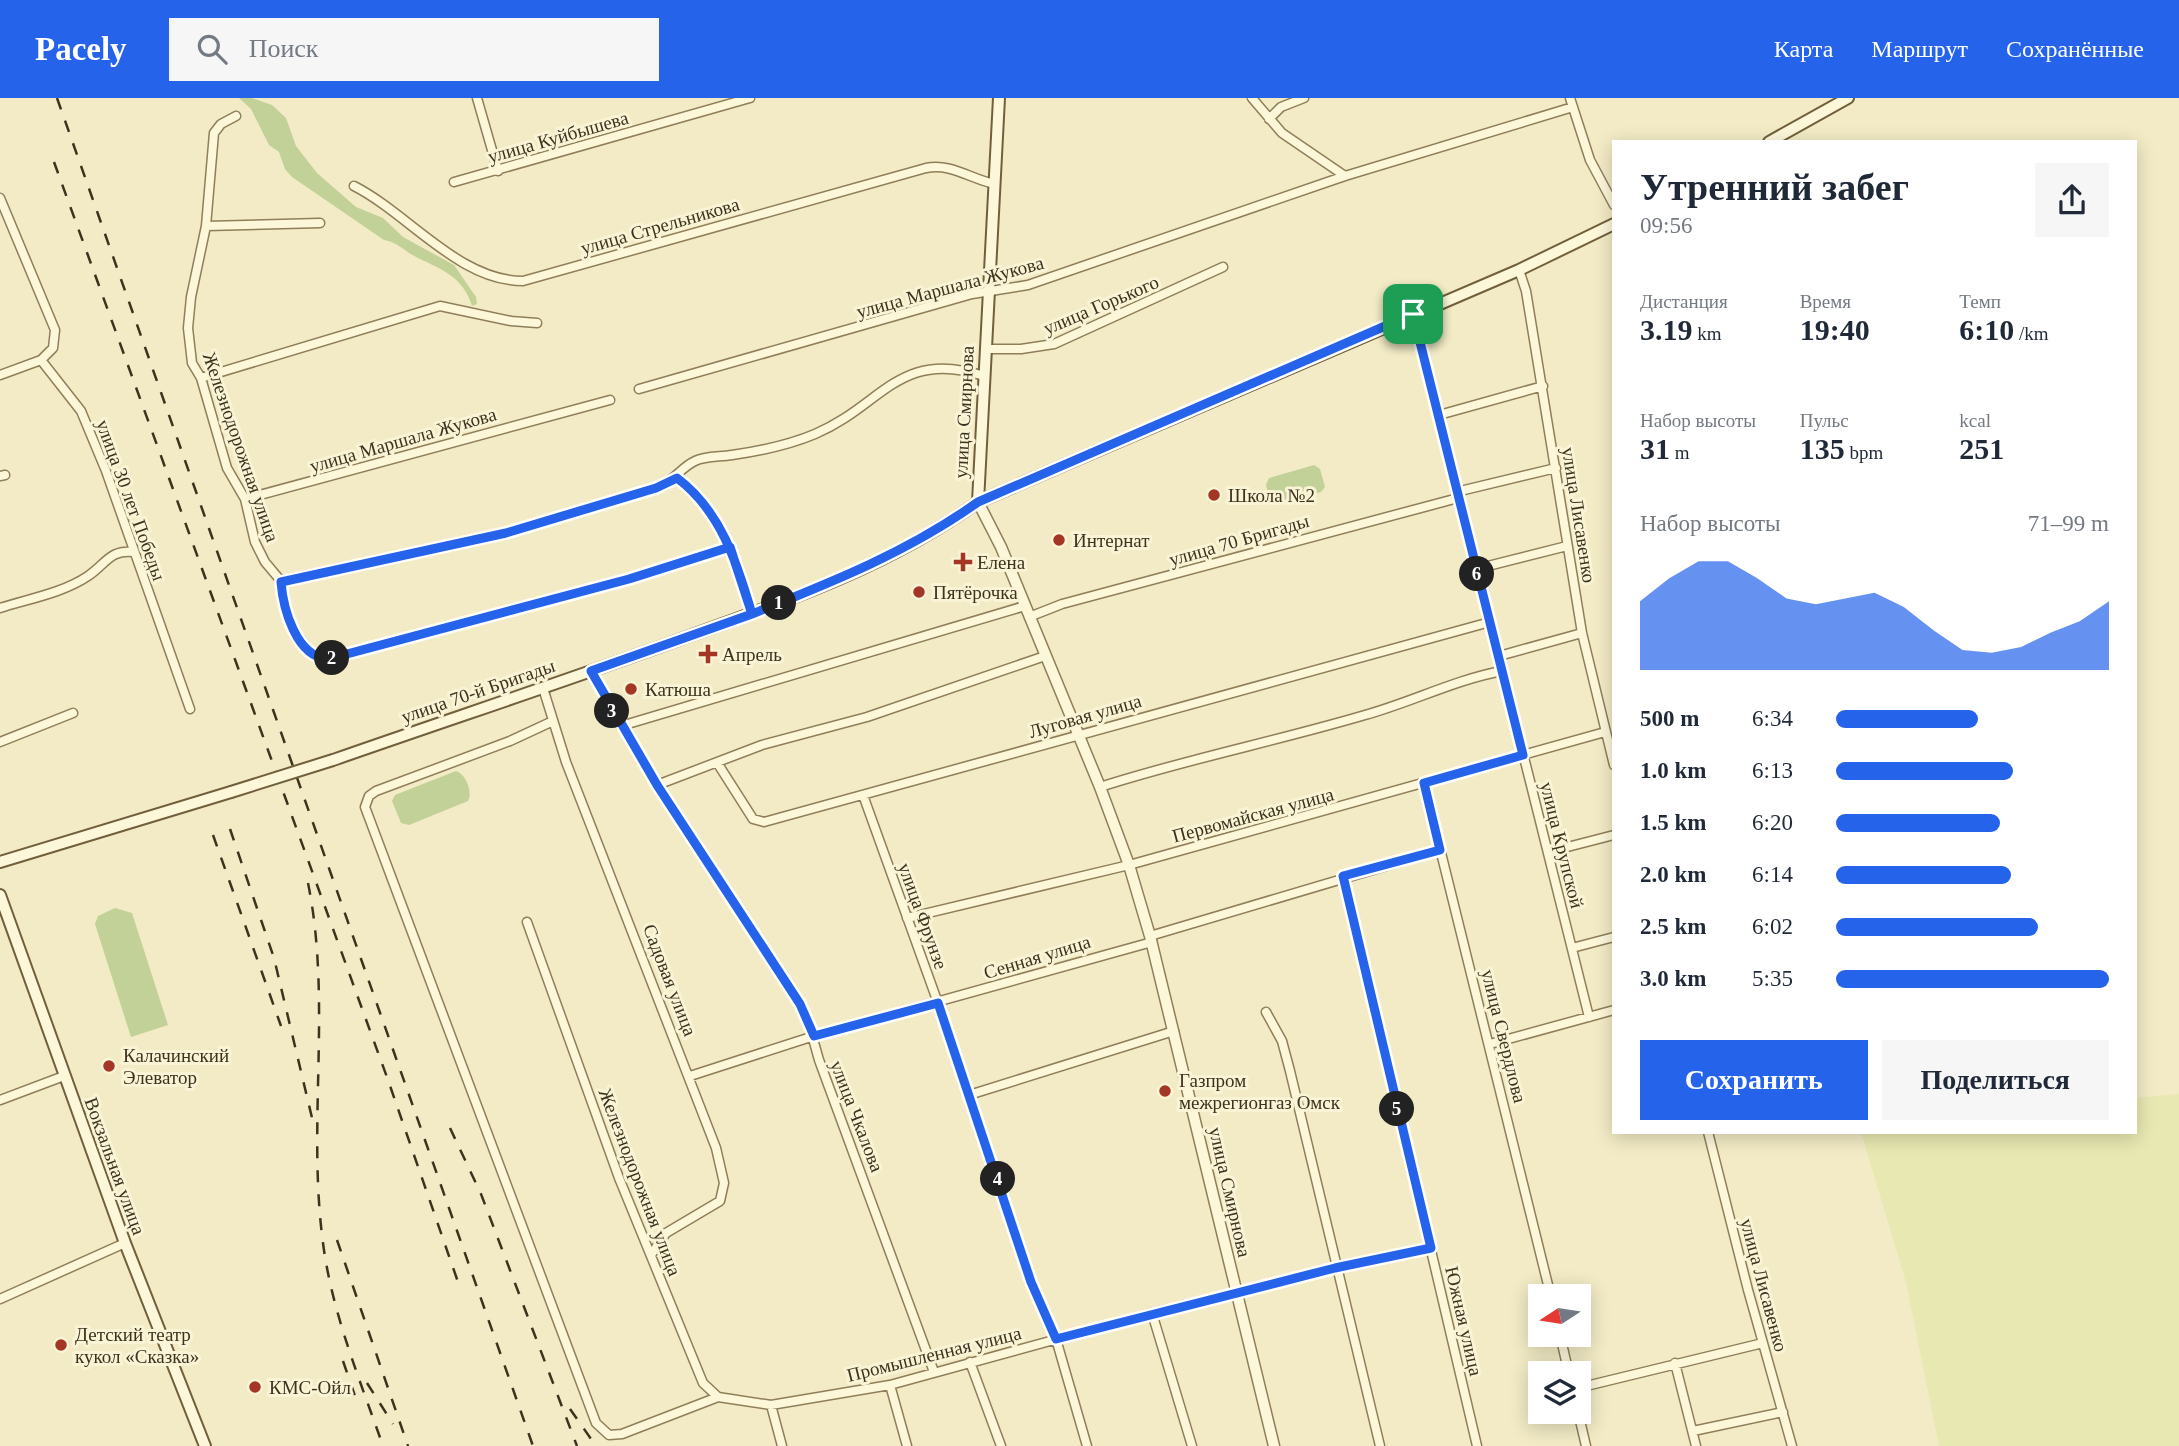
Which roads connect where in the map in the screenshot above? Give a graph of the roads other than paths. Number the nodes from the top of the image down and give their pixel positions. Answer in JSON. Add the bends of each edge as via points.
{"nodes":[{"id":1,"x":477,"y":98,"type":"edge"},
{"id":2,"x":750,"y":98,"type":"edge"},
{"id":3,"x":999,"y":98,"type":"edge"},
{"id":4,"x":1252,"y":98,"type":"edge"},
{"id":5,"x":1304,"y":98,"type":"edge"},
{"id":6,"x":1570,"y":98,"type":"edge"},
{"id":7,"x":1848,"y":98,"type":"edge"},
{"id":8,"x":1573,"y":107,"type":"junction"},
{"id":9,"x":236,"y":116,"type":"dead end"},
{"id":10,"x":1269,"y":120,"type":"junction"},
{"id":11,"x":1773,"y":140,"type":"edge"},
{"id":12,"x":498,"y":171,"type":"junction"},
{"id":13,"x":1345,"y":176,"type":"junction"},
{"id":14,"x":454,"y":182,"type":"dead end"},
{"id":15,"x":995,"y":184,"type":"junction"},
{"id":16,"x":354,"y":186,"type":"dead end"},
{"id":17,"x":0,"y":198,"type":"edge"},
{"id":18,"x":1612,"y":201,"type":"edge"},
{"id":19,"x":320,"y":223,"type":"dead end"},
{"id":20,"x":1612,"y":225,"type":"edge"},
{"id":21,"x":206,"y":226,"type":"junction"},
{"id":22,"x":1223,"y":267,"type":"dead end"},
{"id":23,"x":1519,"y":270,"type":"junction"},
{"id":24,"x":989,"y":291,"type":"junction"},
{"id":25,"x":1413,"y":314,"type":"junction"},
{"id":26,"x":537,"y":323,"type":"dead end"},
{"id":27,"x":985,"y":349,"type":"junction"},
{"id":28,"x":41,"y":360,"type":"junction"},
{"id":29,"x":0,"y":375,"type":"edge"},
{"id":30,"x":984,"y":376,"type":"junction"},
{"id":31,"x":201,"y":378,"type":"junction"},
{"id":32,"x":1543,"y":386,"type":"junction"},
{"id":33,"x":639,"y":389,"type":"dead end"},
{"id":34,"x":610,"y":400,"type":"dead end"},
{"id":35,"x":1439,"y":415,"type":"junction"},
{"id":36,"x":1556,"y":468,"type":"junction"},
{"id":37,"x":677,"y":478,"type":"junction"},
{"id":38,"x":1457,"y":495,"type":"junction"},
{"id":39,"x":245,"y":499,"type":"junction"},
{"id":40,"x":978,"y":502,"type":"junction"},
{"id":41,"x":1567,"y":546,"type":"junction"},
{"id":42,"x":730,"y":547,"type":"junction"},
{"id":43,"x":134,"y":552,"type":"junction"},
{"id":44,"x":1476,"y":569,"type":"junction"},
{"id":45,"x":281,"y":582,"type":"junction"},
{"id":46,"x":1025,"y":606,"type":"junction"},
{"id":47,"x":0,"y":608,"type":"edge"},
{"id":48,"x":752,"y":614,"type":"junction"},
{"id":49,"x":1029,"y":617,"type":"junction"},
{"id":50,"x":1490,"y":622,"type":"junction"},
{"id":51,"x":1583,"y":633,"type":"junction"},
{"id":52,"x":1045,"y":656,"type":"junction"},
{"id":53,"x":1499,"y":656,"type":"junction"},
{"id":54,"x":591,"y":671,"type":"junction"},
{"id":55,"x":1502,"y":671,"type":"junction"},
{"id":56,"x":543,"y":688,"type":"junction"},
{"id":57,"x":190,"y":709,"type":"dead end"},
{"id":58,"x":73,"y":713,"type":"dead end"},
{"id":59,"x":553,"y":721,"type":"junction"},
{"id":60,"x":621,"y":726,"type":"junction"},
{"id":61,"x":1605,"y":732,"type":"junction"},
{"id":62,"x":1077,"y":733,"type":"junction"},
{"id":63,"x":0,"y":742,"type":"edge"},
{"id":64,"x":1523,"y":755,"type":"junction"},
{"id":65,"x":1612,"y":758,"type":"edge"},
{"id":66,"x":718,"y":764,"type":"junction"},
{"id":67,"x":1424,"y":783,"type":"junction"},
{"id":68,"x":657,"y":785,"type":"junction"},
{"id":69,"x":1100,"y":787,"type":"junction"},
{"id":70,"x":863,"y":796,"type":"junction"},
{"id":71,"x":1612,"y":836,"type":"edge"},
{"id":72,"x":1440,"y":850,"type":"junction"},
{"id":73,"x":1548,"y":852,"type":"junction"},
{"id":74,"x":0,"y":862,"type":"edge"},
{"id":75,"x":1129,"y":865,"type":"junction"},
{"id":76,"x":1343,"y":876,"type":"junction"},
{"id":77,"x":0,"y":895,"type":"edge"},
{"id":78,"x":907,"y":918,"type":"junction"},
{"id":79,"x":527,"y":922,"type":"dead end"},
{"id":80,"x":1612,"y":938,"type":"edge"},
{"id":81,"x":1151,"y":939,"type":"junction"},
{"id":82,"x":1572,"y":948,"type":"junction"},
{"id":83,"x":938,"y":1003,"type":"junction"},
{"id":84,"x":1612,"y":1011,"type":"edge"},
{"id":85,"x":1266,"y":1012,"type":"dead end"},
{"id":86,"x":1589,"y":1017,"type":"junction"},
{"id":87,"x":1174,"y":1031,"type":"junction"},
{"id":88,"x":814,"y":1036,"type":"junction"},
{"id":89,"x":1490,"y":1044,"type":"junction"},
{"id":90,"x":64,"y":1076,"type":"junction"},
{"id":91,"x":690,"y":1076,"type":"junction"},
{"id":92,"x":969,"y":1095,"type":"junction"},
{"id":93,"x":0,"y":1100,"type":"edge"},
{"id":94,"x":1709,"y":1134,"type":"edge"},
{"id":95,"x":125,"y":1243,"type":"junction"},
{"id":96,"x":1431,"y":1248,"type":"junction"},
{"id":97,"x":651,"y":1255,"type":"junction"},
{"id":98,"x":1335,"y":1268,"type":"junction"},
{"id":99,"x":1548,"y":1284,"type":"edge"},
{"id":100,"x":1236,"y":1292,"type":"junction"},
{"id":101,"x":0,"y":1299,"type":"edge"},
{"id":102,"x":1152,"y":1313,"type":"junction"},
{"id":103,"x":1056,"y":1339,"type":"junction"},
{"id":104,"x":1763,"y":1343,"type":"junction"},
{"id":105,"x":970,"y":1362,"type":"junction"},
{"id":106,"x":1675,"y":1363,"type":"junction"},
{"id":107,"x":934,"y":1372,"type":"junction"},
{"id":108,"x":890,"y":1385,"type":"junction"},
{"id":109,"x":1591,"y":1385,"type":"edge"},
{"id":110,"x":718,"y":1397,"type":"junction"},
{"id":111,"x":771,"y":1405,"type":"junction"},
{"id":112,"x":1783,"y":1412,"type":"junction"},
{"id":113,"x":1581,"y":1424,"type":"edge"},
{"id":114,"x":1693,"y":1431,"type":"junction"},
{"id":115,"x":205,"y":1446,"type":"edge"},
{"id":116,"x":782,"y":1446,"type":"edge"},
{"id":117,"x":907,"y":1446,"type":"edge"},
{"id":118,"x":1001,"y":1446,"type":"edge"},
{"id":119,"x":1087,"y":1446,"type":"edge"},
{"id":120,"x":1192,"y":1446,"type":"edge"},
{"id":121,"x":1274,"y":1446,"type":"edge"},
{"id":122,"x":1380,"y":1446,"type":"edge"},
{"id":123,"x":1477,"y":1446,"type":"edge"},
{"id":124,"x":1586,"y":1446,"type":"edge"},
{"id":125,"x":1696,"y":1446,"type":"edge"},
{"id":126,"x":1793,"y":1446,"type":"edge"}],
"edges":[{"from":1,"to":12,"type":"street"},
{"from":2,"to":12,"type":"street","name":"улица Куйбышева"},
{"from":3,"to":15,"type":"main road","name":"улица Смирнова"},
{"from":4,"to":10,"type":"street"},
{"from":5,"to":10,"type":"street","via":[[1281,107]]},
{"from":6,"to":8,"type":"street"},
{"from":7,"to":11,"type":"main road"},
{"from":8,"to":13,"type":"street","name":"улица Маршала Жукова"},
{"from":8,"to":18,"type":"street","via":[[1590,160]]},
{"from":9,"to":21,"type":"street","name":"Железнодорожная улица","via":[[214,133]]},
{"from":10,"to":13,"type":"street","via":[[1294,143]]},
{"from":12,"to":14,"type":"street","name":"улица Куйбышева"},
{"from":13,"to":24,"type":"street","name":"улица Маршала Жукова","via":[[1028,285]]},
{"from":15,"to":16,"type":"street","name":"улица Стрельникова","via":[[949,167],[926,167],[523,281],[510,281],[466,265],[382,201]]},
{"from":15,"to":24,"type":"main road","name":"улица Смирнова"},
{"from":17,"to":28,"type":"street","via":[[55,330],[52,348]]},
{"from":19,"to":21,"type":"street"},
{"from":20,"to":23,"type":"main road","name":"улица 70-й Бригады"},
{"from":21,"to":31,"type":"street","name":"Железнодорожная улица","via":[[188,328],[192,363]]},
{"from":22,"to":27,"type":"street","name":"улица Горького","via":[[1054,344]]},
{"from":23,"to":25,"type":"main road","name":"улица 70-й Бригады"},
{"from":23,"to":32,"type":"street","name":"улица Лисавенко"},
{"from":24,"to":27,"type":"main road","name":"улица Смирнова"},
{"from":24,"to":33,"type":"street","name":"улица Маршала Жукова"},
{"from":25,"to":35,"type":"street","name":"улица Крупской"},
{"from":25,"to":40,"type":"main road","name":"улица 70-й Бригады"},
{"from":26,"to":31,"type":"street","via":[[440,306]]},
{"from":27,"to":30,"type":"main road","name":"улица Смирнова"},
{"from":28,"to":29,"type":"street"},
{"from":28,"to":43,"type":"street","name":"улица 30 лет Победы","via":[[81,411]]},
{"from":30,"to":37,"type":"street","via":[[943,367],[907,375],[817,433],[765,449],[695,460]]},
{"from":30,"to":40,"type":"main road","name":"улица Смирнова"},
{"from":31,"to":39,"type":"street","name":"Железнодорожная улица","via":[[227,468]]},
{"from":32,"to":35,"type":"street"},
{"from":32,"to":36,"type":"street","name":"улица Лисавенко"},
{"from":34,"to":39,"type":"street","name":"улица Маршала Жукова"},
{"from":35,"to":38,"type":"street","name":"улица Крупской"},
{"from":36,"to":38,"type":"street","name":"улица 70 Бригады"},
{"from":36,"to":41,"type":"street","name":"улица Лисавенко"},
{"from":37,"to":42,"type":"street","via":[[696,492]]},
{"from":37,"to":45,"type":"street","via":[[506,533]]},
{"from":38,"to":44,"type":"street","name":"улица Крупской"},
{"from":38,"to":49,"type":"street","name":"улица 70 Бригады"},
{"from":39,"to":45,"type":"street","name":"Железнодорожная улица","via":[[255,542]]},
{"from":40,"to":46,"type":"street","name":"улица Смирнова"},
{"from":40,"to":48,"type":"main road","name":"улица 70-й Бригады","via":[[905,549]]},
{"from":41,"to":44,"type":"street"},
{"from":41,"to":51,"type":"street","name":"улица Лисавенко"},
{"from":42,"to":45,"type":"street","name":"Железнодорожная улица","via":[[482,619],[319,658],[295,632]]},
{"from":42,"to":48,"type":"street"},
{"from":43,"to":47,"type":"street","via":[[113,553],[74,584]]},
{"from":43,"to":57,"type":"street","name":"улица 30 лет Победы"},
{"from":44,"to":50,"type":"street","name":"улица Крупской"},
{"from":46,"to":49,"type":"street","name":"улица Смирнова"},
{"from":46,"to":60,"type":"street"},
{"from":48,"to":54,"type":"main road","name":"улица 70-й Бригады"},
{"from":49,"to":52,"type":"street","name":"улица Смирнова"},
{"from":50,"to":53,"type":"street","name":"улица Крупской"},
{"from":50,"to":62,"type":"street","name":"Луговая улица"},
{"from":51,"to":53,"type":"street"},
{"from":51,"to":61,"type":"street","name":"улица Лисавенко"},
{"from":52,"to":62,"type":"street","name":"улица Смирнова"},
{"from":52,"to":66,"type":"street","via":[[867,717],[762,745]]},
{"from":53,"to":55,"type":"street","name":"улица Крупской"},
{"from":54,"to":56,"type":"main road","name":"улица 70-й Бригады"},
{"from":54,"to":60,"type":"street","name":"улица Чкалова"},
{"from":55,"to":64,"type":"street","name":"улица Крупской"},
{"from":55,"to":69,"type":"street","via":[[1464,679],[1357,718]]},
{"from":56,"to":59,"type":"street","name":"Садовая улица"},
{"from":56,"to":74,"type":"main road","name":"улица 70-й Бригады","bridge":true,"via":[[333,760]]},
{"from":58,"to":63,"type":"street"},
{"from":59,"to":91,"type":"street","name":"Садовая улица"},
{"from":59,"to":110,"type":"street","via":[[376,791],[365,807],[596,1423],[609,1435],[622,1434]]},
{"from":60,"to":68,"type":"street","name":"улица Чкалова"},
{"from":61,"to":64,"type":"street","name":"Первомайская улица"},
{"from":61,"to":65,"type":"street","name":"улица Лисавенко"},
{"from":62,"to":69,"type":"street","name":"улица Смирнова"},
{"from":62,"to":70,"type":"street","name":"Луговая улица"},
{"from":64,"to":67,"type":"street","name":"Первомайская улица"},
{"from":64,"to":73,"type":"street","name":"улица Крупской"},
{"from":66,"to":68,"type":"street"},
{"from":66,"to":70,"type":"street","name":"Луговая улица","via":[[758,822]]},
{"from":67,"to":72,"type":"street","name":"улица Свердлова"},
{"from":67,"to":75,"type":"street","name":"Первомайская улица"},
{"from":68,"to":88,"type":"street","name":"улица Чкалова","via":[[800,1004]]},
{"from":69,"to":75,"type":"street","name":"улица Смирнова"},
{"from":70,"to":78,"type":"street","name":"улица Фрунзе"},
{"from":71,"to":73,"type":"street"},
{"from":72,"to":76,"type":"street","name":"Сенная улица"},
{"from":72,"to":89,"type":"street","name":"улица Свердлова"},
{"from":73,"to":82,"type":"street","name":"улица Крупской"},
{"from":75,"to":78,"type":"street","name":"Первомайская улица"},
{"from":75,"to":81,"type":"street","name":"улица Смирнова"},
{"from":76,"to":81,"type":"street","name":"Сенная улица"},
{"from":76,"to":96,"type":"street","name":"Южная улица"},
{"from":77,"to":90,"type":"main road","name":"Вокзальная улица"},
{"from":78,"to":83,"type":"street","name":"улица Фрунзе"},
{"from":79,"to":97,"type":"street","name":"Железнодорожная улица"},
{"from":80,"to":82,"type":"street"},
{"from":81,"to":83,"type":"street","name":"Сенная улица"},
{"from":81,"to":87,"type":"street","name":"улица Смирнова"},
{"from":82,"to":86,"type":"street","name":"улица Крупской"},
{"from":83,"to":88,"type":"street","name":"Сенная улица"},
{"from":83,"to":92,"type":"street","name":"улица Фрунзе"},
{"from":84,"to":86,"type":"street"},
{"from":85,"to":98,"type":"street","via":[[1282,1041]]},
{"from":86,"to":89,"type":"street"},
{"from":87,"to":92,"type":"street"},
{"from":87,"to":100,"type":"street","name":"улица Смирнова"},
{"from":88,"to":91,"type":"street","name":"Сенная улица"},
{"from":88,"to":107,"type":"street","name":"улица Чкалова"},
{"from":89,"to":99,"type":"street","name":"улица Свердлова"},
{"from":90,"to":93,"type":"street"},
{"from":90,"to":95,"type":"main road","name":"Вокзальная улица"},
{"from":91,"to":97,"type":"street","name":"Садовая улица","via":[[716,1148],[724,1193],[714,1207],[666,1233]]},
{"from":92,"to":103,"type":"street","name":"улица Фрунзе","via":[[1031,1282]]},
{"from":94,"to":104,"type":"street","name":"улица Лисавенко"},
{"from":95,"to":101,"type":"street"},
{"from":95,"to":115,"type":"main road","name":"Вокзальная улица"},
{"from":96,"to":98,"type":"street","name":"Промышленная улица"},
{"from":96,"to":123,"type":"street","name":"Южная улица"},
{"from":97,"to":110,"type":"street","name":"Железнодорожная улица","via":[[703,1383]]},
{"from":98,"to":100,"type":"street","name":"Промышленная улица"},
{"from":98,"to":122,"type":"street"},
{"from":100,"to":102,"type":"street","name":"Промышленная улица"},
{"from":100,"to":121,"type":"street","name":"улица Смирнова"},
{"from":102,"to":103,"type":"street","name":"Промышленная улица"},
{"from":102,"to":120,"type":"street"},
{"from":103,"to":105,"type":"street","name":"Промышленная улица"},
{"from":103,"to":119,"type":"street","name":"улица Фрунзе"},
{"from":104,"to":106,"type":"street"},
{"from":104,"to":112,"type":"street","name":"улица Лисавенко"},
{"from":105,"to":107,"type":"street","name":"Промышленная улица"},
{"from":105,"to":118,"type":"street"},
{"from":106,"to":109,"type":"street"},
{"from":106,"to":114,"type":"street"},
{"from":107,"to":108,"type":"street","name":"Промышленная улица"},
{"from":108,"to":111,"type":"street","name":"Промышленная улица"},
{"from":108,"to":117,"type":"street"},
{"from":110,"to":111,"type":"street"},
{"from":111,"to":116,"type":"street"},
{"from":112,"to":114,"type":"street"},
{"from":112,"to":126,"type":"street","name":"улица Лисавенко"},
{"from":113,"to":124,"type":"street"},
{"from":114,"to":125,"type":"street"}]}
